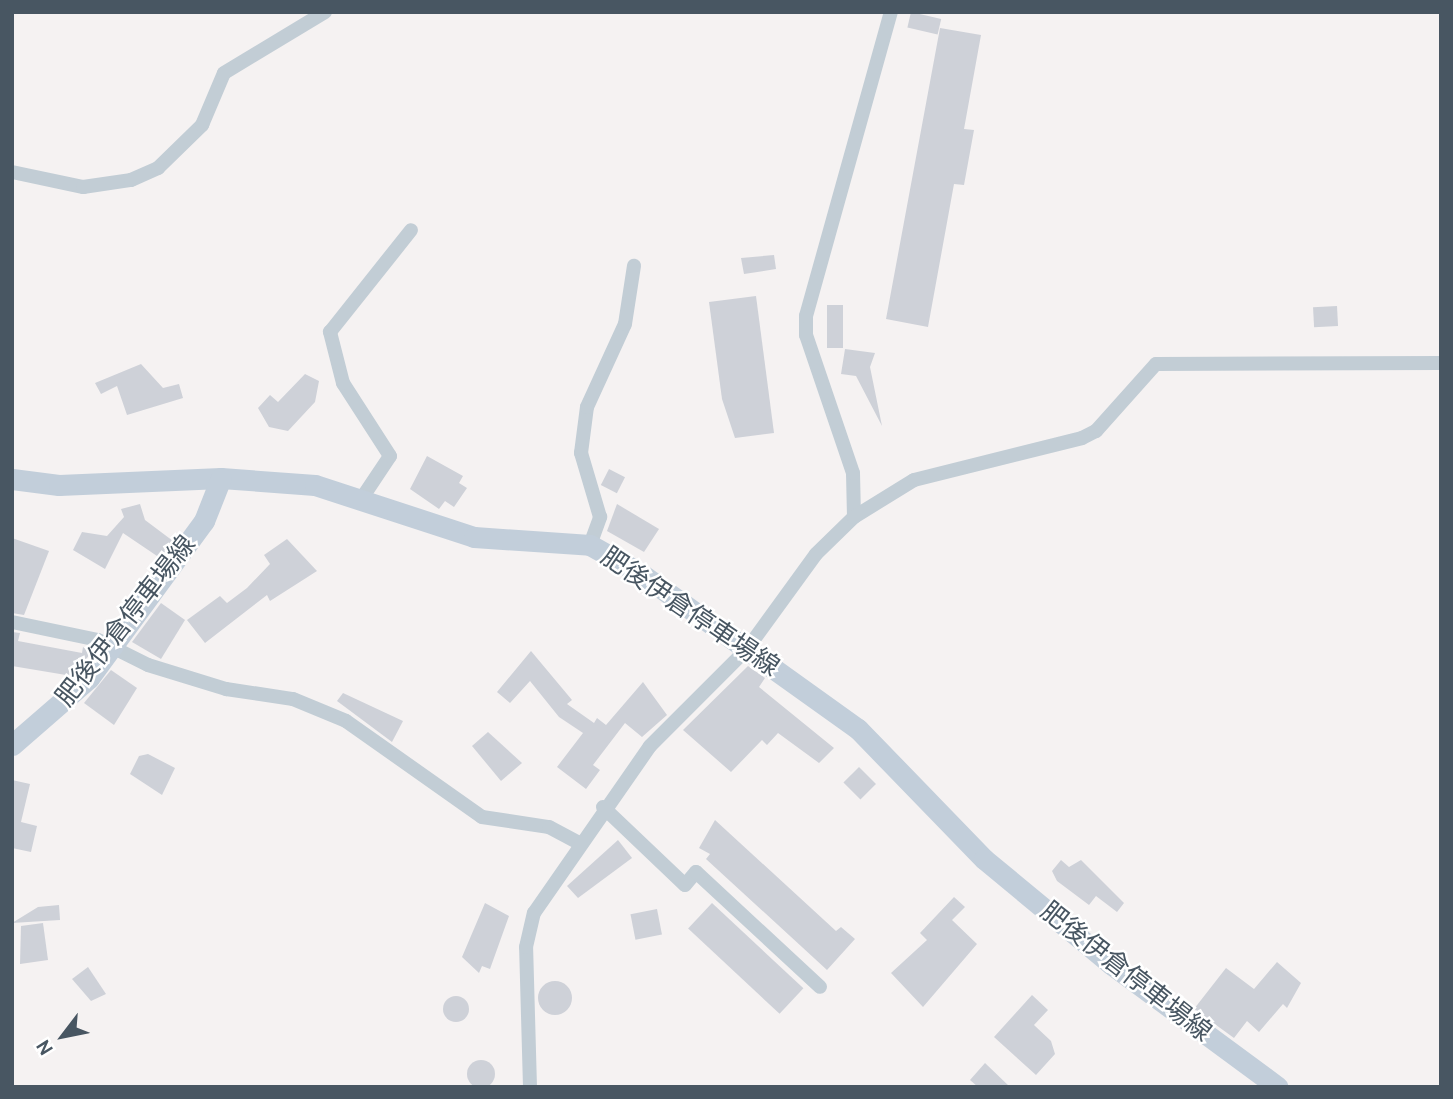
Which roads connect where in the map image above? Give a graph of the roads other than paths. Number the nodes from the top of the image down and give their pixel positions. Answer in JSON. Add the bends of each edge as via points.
{"nodes":[{"id":1,"x":325,"y":12,"type":"edge"},
{"id":2,"x":891,"y":12,"type":"edge"},
{"id":3,"x":12,"y":172,"type":"edge"},
{"id":4,"x":411,"y":230,"type":"dead end"},
{"id":5,"x":634,"y":265,"type":"dead end"},
{"id":6,"x":1441,"y":363,"type":"edge"},
{"id":7,"x":220,"y":478,"type":"junction"},
{"id":8,"x":12,"y":479,"type":"edge"},
{"id":9,"x":360,"y":501,"type":"junction"},
{"id":10,"x":854,"y":517,"type":"junction"},
{"id":11,"x":590,"y":545,"type":"junction"},
{"id":12,"x":12,"y":622,"type":"edge"},
{"id":13,"x":113,"y":644,"type":"junction"},
{"id":14,"x":747,"y":649,"type":"junction"},
{"id":15,"x":12,"y":745,"type":"edge"},
{"id":16,"x":603,"y":807,"type":"junction"},
{"id":17,"x":579,"y":843,"type":"junction"},
{"id":18,"x":820,"y":987,"type":"dead end"},
{"id":19,"x":530,"y":1087,"type":"edge"},
{"id":20,"x":1278,"y":1087,"type":"edge"}],
"edges":[{"from":1,"to":3,"type":"street","via":[[224,73],[202,125],[158,168],[131,180],[83,187]]},
{"from":2,"to":10,"type":"street","via":[[806,316],[806,335],[853,473]]},
{"from":4,"to":9,"type":"street","via":[[330,332],[343,383],[390,456]]},
{"from":5,"to":11,"type":"street","via":[[625,324],[587,407],[581,453],[600,517]]},
{"from":6,"to":10,"type":"street","via":[[1156,364],[1096,431],[914,480]]},
{"from":7,"to":8,"type":"main road","via":[[131,485]]},
{"from":7,"to":9,"type":"main road","name":"肥後伊倉停車場線","via":[[315,485]]},
{"from":7,"to":13,"type":"main road","name":"肥後伊倉停車場線","via":[[204,521]]},
{"from":9,"to":11,"type":"main road","name":"肥後伊倉停車場線","via":[[474,537]]},
{"from":10,"to":14,"type":"street","via":[[816,554]]},
{"from":11,"to":14,"type":"main road","name":"肥後伊倉停車場線"},
{"from":12,"to":13,"type":"street"},
{"from":13,"to":15,"type":"main road","name":"肥後伊倉停車場線","via":[[49,719]]},
{"from":13,"to":17,"type":"street","via":[[148,665],[226,688],[293,699],[346,720],[482,817],[549,827]]},
{"from":14,"to":16,"type":"street","via":[[650,746]]},
{"from":14,"to":20,"type":"main road","name":"肥後伊倉停車場線","via":[[858,729],[984,859],[1074,934]]},
{"from":16,"to":17,"type":"street"},
{"from":16,"to":18,"type":"street","via":[[685,886],[696,872]]},
{"from":17,"to":19,"type":"street","via":[[534,913],[526,947]]}]}
